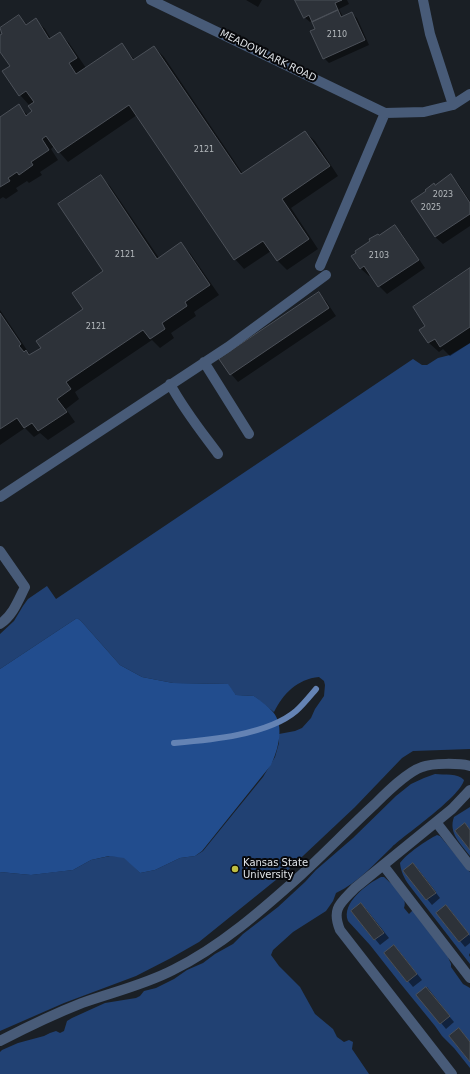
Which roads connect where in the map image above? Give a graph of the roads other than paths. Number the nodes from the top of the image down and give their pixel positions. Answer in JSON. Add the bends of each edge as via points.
{"nodes":[{"id":1,"x":152,"y":0,"type":"edge"},
{"id":2,"x":422,"y":0,"type":"edge"},
{"id":3,"x":470,"y":94,"type":"edge"},
{"id":4,"x":453,"y":105,"type":"junction"},
{"id":5,"x":385,"y":113,"type":"junction"},
{"id":6,"x":320,"y":266,"type":"dead end"},
{"id":7,"x":326,"y":275,"type":"dead end"},
{"id":8,"x":204,"y":362,"type":"junction"},
{"id":9,"x":170,"y":384,"type":"junction"},
{"id":10,"x":249,"y":434,"type":"dead end"},
{"id":11,"x":218,"y":454,"type":"dead end"},
{"id":12,"x":0,"y":497,"type":"edge"},
{"id":13,"x":0,"y":551,"type":"edge"},
{"id":14,"x":0,"y":624,"type":"edge"},
{"id":15,"x":470,"y":766,"type":"edge"},
{"id":16,"x":470,"y":790,"type":"edge"},
{"id":17,"x":436,"y":822,"type":"junction"},
{"id":18,"x":383,"y":865,"type":"junction"},
{"id":19,"x":470,"y":866,"type":"edge"},
{"id":20,"x":470,"y":978,"type":"edge"},
{"id":21,"x":0,"y":1041,"type":"edge"},
{"id":22,"x":452,"y":1074,"type":"edge"}],
"edges":[{"from":1,"to":5,"type":"street","name":"MEADOWLARK ROAD"},
{"from":2,"to":4,"type":"street"},
{"from":3,"to":4,"type":"street","name":"MEADOWLARK ROAD"},
{"from":4,"to":5,"type":"street","name":"MEADOWLARK ROAD","via":[[424,112]]},
{"from":5,"to":6,"type":"street"},
{"from":7,"to":8,"type":"street"},
{"from":8,"to":9,"type":"street"},
{"from":8,"to":10,"type":"street"},
{"from":9,"to":11,"type":"street","via":[[179,401]]},
{"from":9,"to":12,"type":"street"},
{"from":13,"to":14,"type":"street","via":[[25,587],[8,618]]},
{"from":15,"to":21,"type":"street","via":[[440,764],[422,767],[405,777],[282,891],[232,932],[174,970],[83,1003]]},
{"from":16,"to":17,"type":"street"},
{"from":17,"to":18,"type":"street"},
{"from":17,"to":19,"type":"street"},
{"from":18,"to":20,"type":"street"},
{"from":18,"to":22,"type":"street","via":[[342,902],[336,911],[337,921],[340,930]]}]}
